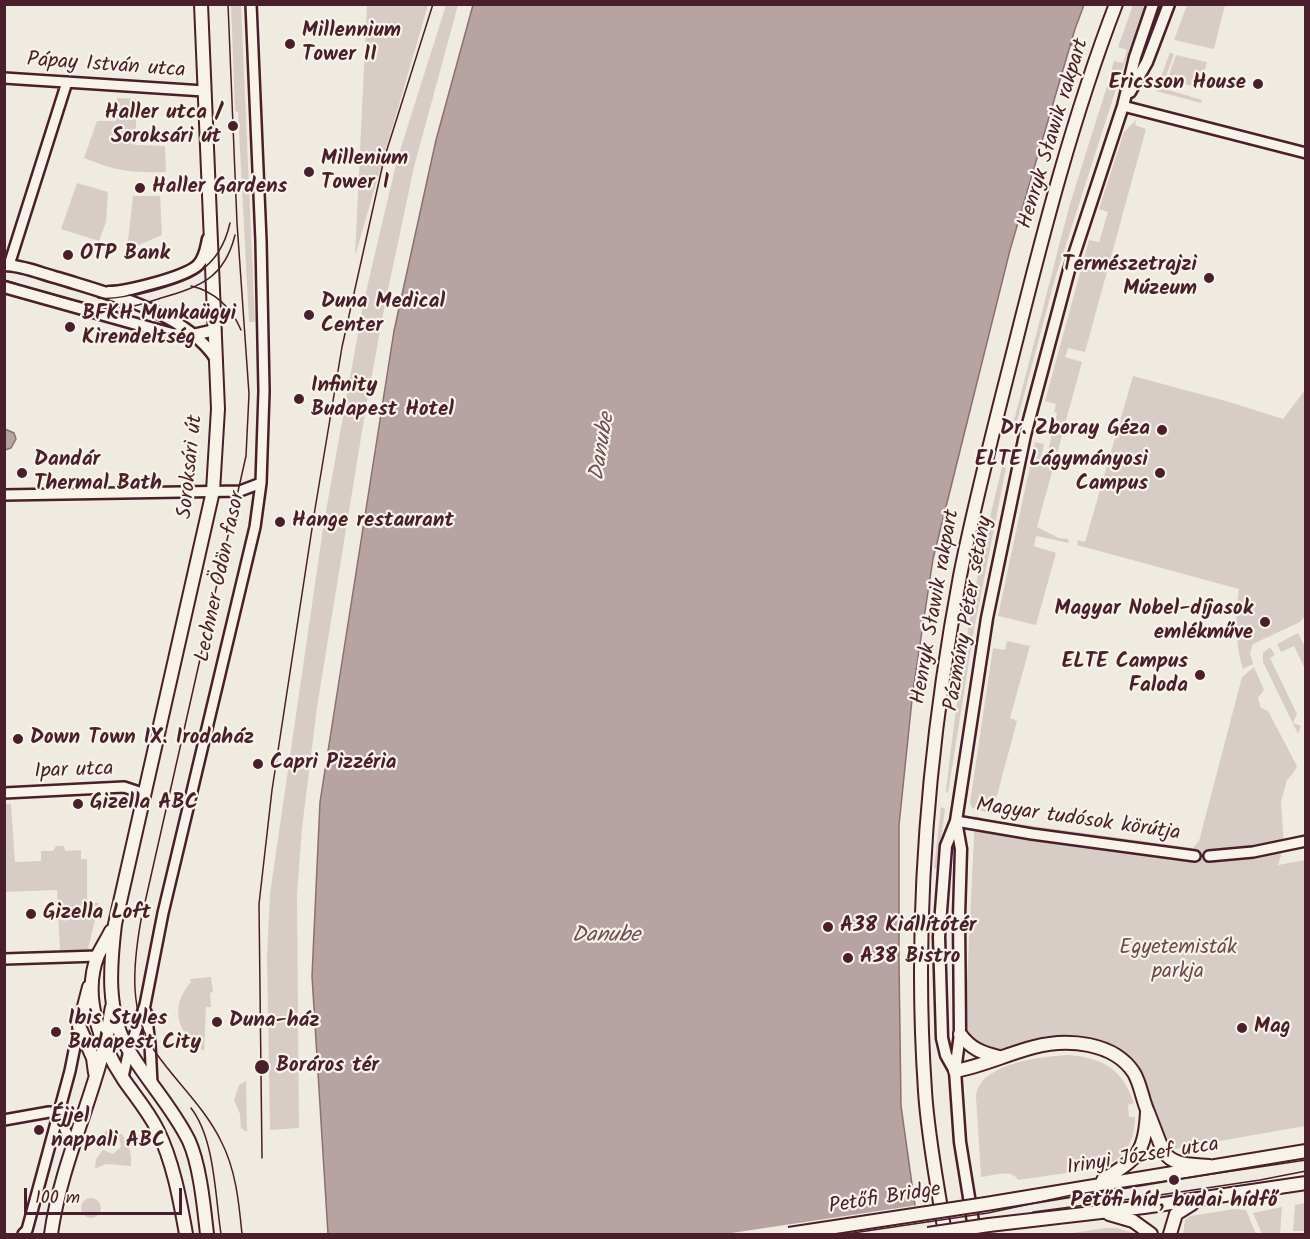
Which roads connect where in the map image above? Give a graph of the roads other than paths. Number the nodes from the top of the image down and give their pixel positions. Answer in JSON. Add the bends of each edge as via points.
{"nodes":[{"id":1,"x":201,"y":4,"type":"edge"},
{"id":2,"x":250,"y":4,"type":"edge"},
{"id":3,"x":1116,"y":4,"type":"edge"},
{"id":4,"x":1153,"y":4,"type":"edge"},
{"id":5,"x":1170,"y":4,"type":"edge"},
{"id":6,"x":4,"y":78,"type":"edge"},
{"id":7,"x":67,"y":82,"type":"junction"},
{"id":8,"x":204,"y":91,"type":"junction"},
{"id":9,"x":1123,"y":106,"type":"junction"},
{"id":10,"x":1305,"y":153,"type":"edge"},
{"id":11,"x":211,"y":227,"type":"junction"},
{"id":12,"x":7,"y":265,"type":"edge"},
{"id":13,"x":4,"y":287,"type":"edge"},
{"id":14,"x":106,"y":293,"type":"junction"},
{"id":15,"x":215,"y":330,"type":"junction"},
{"id":16,"x":193,"y":335,"type":"junction"},
{"id":17,"x":216,"y":359,"type":"junction"},
{"id":18,"x":261,"y":483,"type":"junction"},
{"id":19,"x":213,"y":491,"type":"junction"},
{"id":20,"x":4,"y":495,"type":"edge"},
{"id":21,"x":4,"y":793,"type":"edge"},
{"id":22,"x":145,"y":794,"type":"junction"},
{"id":23,"x":956,"y":821,"type":"junction"},
{"id":24,"x":1305,"y":841,"type":"edge"},
{"id":25,"x":1195,"y":856,"type":"dead end"},
{"id":26,"x":1209,"y":856,"type":"dead end"},
{"id":27,"x":115,"y":924,"type":"junction"},
{"id":28,"x":98,"y":957,"type":"junction"},
{"id":29,"x":4,"y":959,"type":"edge"},
{"id":30,"x":93,"y":978,"type":"junction"},
{"id":31,"x":113,"y":1002,"type":"junction"},
{"id":32,"x":145,"y":1005,"type":"junction"},
{"id":33,"x":79,"y":1026,"type":"junction"},
{"id":34,"x":960,"y":1034,"type":"junction"},
{"id":35,"x":105,"y":1046,"type":"junction"},
{"id":36,"x":129,"y":1050,"type":"junction"},
{"id":37,"x":1000,"y":1058,"type":"junction"},
{"id":38,"x":955,"y":1071,"type":"junction"},
{"id":39,"x":123,"y":1077,"type":"junction"},
{"id":40,"x":95,"y":1080,"type":"junction"},
{"id":41,"x":152,"y":1084,"type":"junction"},
{"id":42,"x":1147,"y":1111,"type":"junction"},
{"id":43,"x":58,"y":1113,"type":"junction"},
{"id":44,"x":4,"y":1120,"type":"edge"},
{"id":45,"x":73,"y":1148,"type":"junction"},
{"id":46,"x":1305,"y":1151,"type":"edge"},
{"id":47,"x":1209,"y":1166,"type":"junction"},
{"id":48,"x":1305,"y":1183,"type":"edge"},
{"id":49,"x":1097,"y":1185,"type":"junction"},
{"id":50,"x":1204,"y":1199,"type":"junction"},
{"id":51,"x":986,"y":1204,"type":"joint"},
{"id":52,"x":1102,"y":1212,"type":"junction"},
{"id":53,"x":207,"y":1233,"type":"edge"},
{"id":54,"x":23,"y":1234,"type":"edge"},
{"id":55,"x":51,"y":1234,"type":"edge"},
{"id":56,"x":185,"y":1234,"type":"edge"},
{"id":57,"x":789,"y":1234,"type":"edge"},
{"id":58,"x":928,"y":1234,"type":"edge"},
{"id":59,"x":945,"y":1234,"type":"edge"},
{"id":60,"x":975,"y":1234,"type":"edge"},
{"id":61,"x":1151,"y":1234,"type":"edge"},
{"id":62,"x":1170,"y":1234,"type":"edge"}],
"edges":[{"from":1,"to":8,"type":"main road","name":"Soroksári út"},
{"from":2,"to":18,"type":"street","name":"Lechner Ödön fasor","via":[[261,249]]},
{"from":3,"to":59,"type":"main road","name":"Henryk Sławik rakpart","via":[[1058,182],[993,430],[961,576],[939,705],[922,881],[921,965],[925,1095]]},
{"from":4,"to":9,"type":"street","name":"Pázmány Péter sétány"},
{"from":5,"to":9,"type":"street","name":"Pázmány Péter sétány","via":[[1147,62]]},
{"from":6,"to":7,"type":"street","name":"Pápay István utca"},
{"from":7,"to":8,"type":"street","name":"Pápay István utca"},
{"from":7,"to":12,"type":"street"},
{"from":8,"to":11,"type":"main road","name":"Soroksári út"},
{"from":9,"to":10,"type":"street"},
{"from":9,"to":23,"type":"street","name":"Pázmány Péter sétány","via":[[1070,270],[1025,435],[987,618]]},
{"from":11,"to":14,"type":"street","via":[[202,259],[192,270]]},
{"from":11,"to":15,"type":"main road","name":"Soroksári út"},
{"from":12,"to":14,"type":"street"},
{"from":13,"to":16,"type":"street","via":[[162,332]]},
{"from":14,"to":16,"type":"street","via":[[160,314]]},
{"from":15,"to":16,"type":"street"},
{"from":15,"to":17,"type":"main road","name":"Soroksári út"},
{"from":16,"to":17,"type":"street"},
{"from":17,"to":19,"type":"main road","name":"Soroksári út","via":[[218,429]]},
{"from":18,"to":19,"type":"street","via":[[240,491]]},
{"from":18,"to":32,"type":"street","name":"Lechner Ödön fasor","via":[[255,527],[163,913]]},
{"from":19,"to":20,"type":"street"},
{"from":19,"to":22,"type":"main road","name":"Soroksári út"},
{"from":21,"to":22,"type":"street","name":"Ipar utca","via":[[124,787]]},
{"from":22,"to":27,"type":"main road","name":"Soroksári út"},
{"from":23,"to":25,"type":"street","name":"Magyar tudósok körútja"},
{"from":23,"to":34,"type":"street","name":"Pázmány Péter sétány","via":[[961,849]]},
{"from":23,"to":38,"type":"street","name":"Pázmány Péter sétány","via":[[946,846],[939,937],[942,1038]]},
{"from":24,"to":26,"type":"street"},
{"from":27,"to":28,"type":"main road","name":"Soroksári út"},
{"from":27,"to":31,"type":"main road","name":"Soroksári út"},
{"from":28,"to":29,"type":"street"},
{"from":28,"to":30,"type":"main road","name":"Soroksári út"},
{"from":30,"to":33,"type":"main road"},
{"from":30,"to":35,"type":"main road","via":[[96,1023]]},
{"from":31,"to":35,"type":"main road"},
{"from":31,"to":36,"type":"main road","via":[[119,1030]]},
{"from":32,"to":36,"type":"street","name":"Lechner Ödön fasor"},
{"from":32,"to":41,"type":"street","name":"Lechner Ödön fasor"},
{"from":33,"to":40,"type":"main road","via":[[93,1058]]},
{"from":33,"to":43,"type":"street"},
{"from":34,"to":37,"type":"main road","via":[[981,1053]]},
{"from":34,"to":38,"type":"street","name":"Pázmány Péter sétány"},
{"from":35,"to":39,"type":"main road"},
{"from":35,"to":40,"type":"main road"},
{"from":36,"to":39,"type":"street","name":"Lechner Ödön fasor"},
{"from":36,"to":41,"type":"main road"},
{"from":37,"to":38,"type":"main road"},
{"from":37,"to":42,"type":"main road","via":[[1049,1044],[1103,1049],[1133,1072]]},
{"from":38,"to":60,"type":"street","via":[[960,1142]]},
{"from":39,"to":56,"type":"main road","via":[[157,1130],[173,1172]]},
{"from":40,"to":45,"type":"main road"},
{"from":41,"to":53,"type":"main road","via":[[188,1138]]},
{"from":42,"to":47,"type":"main road","via":[[1170,1159]]},
{"from":42,"to":49,"type":"main road","via":[[1139,1153]]},
{"from":43,"to":44,"type":"street"},
{"from":43,"to":45,"type":"street"},
{"from":43,"to":54,"type":"street"},
{"from":45,"to":55,"type":"main road"},
{"from":46,"to":47,"type":"main road","name":"Irinyi József utca"},
{"from":47,"to":49,"type":"main road","name":"Irinyi József utca"},
{"from":48,"to":50,"type":"main road"},
{"from":49,"to":51,"type":"main road","name":"Irinyi József utca"},
{"from":50,"to":52,"type":"main road"},
{"from":50,"to":62,"type":"main road","via":[[1176,1214]]},
{"from":51,"to":57,"type":"main road","name":"Petőfi Bridge","bridge":true},
{"from":52,"to":58,"type":"main road","name":"Petőfi Bridge","bridge":true},
{"from":52,"to":61,"type":"main road","via":[[1133,1221]]},
{"from":53,"to":56,"type":"main road"}]}
